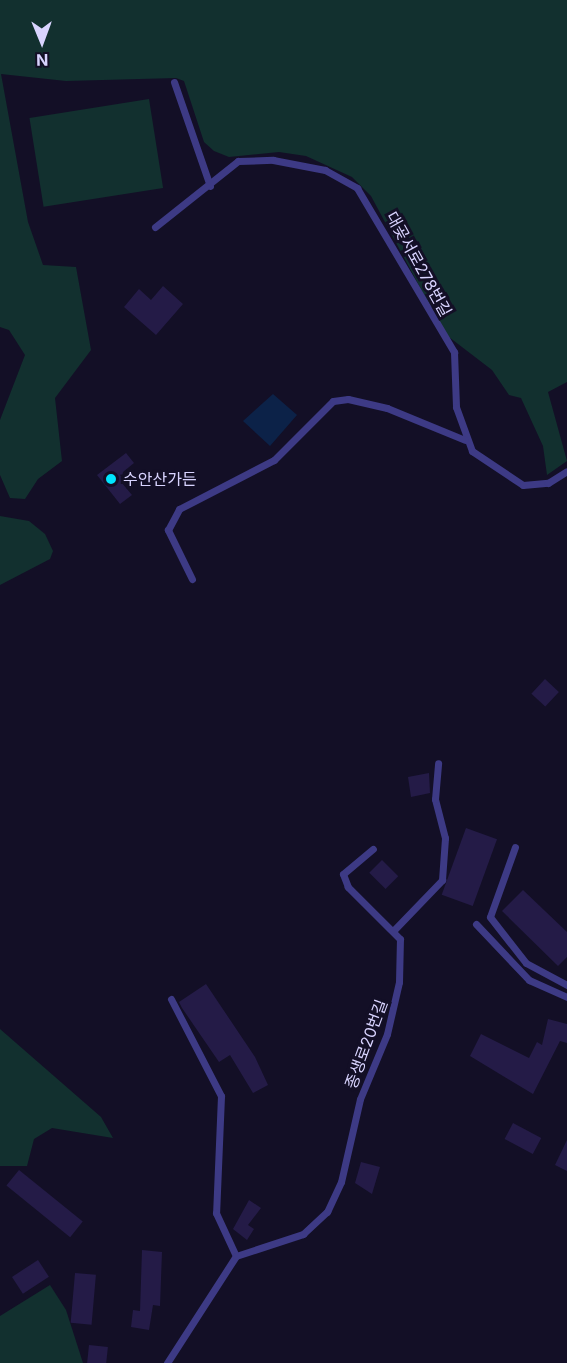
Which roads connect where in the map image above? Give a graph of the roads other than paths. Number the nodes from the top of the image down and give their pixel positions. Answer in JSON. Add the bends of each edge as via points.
{"nodes":[{"id":1,"x":174,"y":82,"type":"dead end"},
{"id":2,"x":210,"y":186,"type":"junction"},
{"id":3,"x":155,"y":227,"type":"dead end"},
{"id":4,"x":465,"y":440,"type":"junction"},
{"id":5,"x":567,"y":471,"type":"edge"},
{"id":6,"x":192,"y":579,"type":"dead end"},
{"id":7,"x":438,"y":763,"type":"dead end"},
{"id":8,"x":515,"y":847,"type":"dead end"},
{"id":9,"x":373,"y":849,"type":"dead end"},
{"id":10,"x":476,"y":924,"type":"dead end"},
{"id":11,"x":393,"y":931,"type":"junction"},
{"id":12,"x":567,"y":985,"type":"edge"},
{"id":13,"x":567,"y":997,"type":"edge"},
{"id":14,"x":171,"y":999,"type":"dead end"},
{"id":15,"x":236,"y":1256,"type":"junction"},
{"id":16,"x":167,"y":1363,"type":"edge"}],
"edges":[{"from":1,"to":2,"type":"lane"},
{"from":2,"to":3,"type":"lane","name":"대곶서로278번길"},
{"from":2,"to":4,"type":"lane","name":"대곶서로278번길","via":[[238,161],[273,160],[325,170],[357,188],[454,352],[456,407]]},
{"from":4,"to":5,"type":"lane","name":"대곶서로278번길","via":[[496,472],[523,485],[548,483]]},
{"from":4,"to":6,"type":"lane","name":"대곶서로278번길","via":[[387,408],[348,399],[333,401],[273,460],[179,509],[168,530]]},
{"from":7,"to":11,"type":"lane","via":[[435,799],[445,838],[442,880]]},
{"from":8,"to":12,"type":"lane","via":[[489,916],[526,963]]},
{"from":9,"to":11,"type":"lane","name":"종생로20번길","via":[[343,874],[348,886]]},
{"from":10,"to":13,"type":"lane","via":[[529,980]]},
{"from":11,"to":15,"type":"lane","name":"종생로20번길","via":[[402,951],[394,1013],[360,1099],[335,1197],[303,1234]]},
{"from":14,"to":15,"type":"lane","via":[[221,1096],[216,1213]]},
{"from":15,"to":16,"type":"lane"}]}
